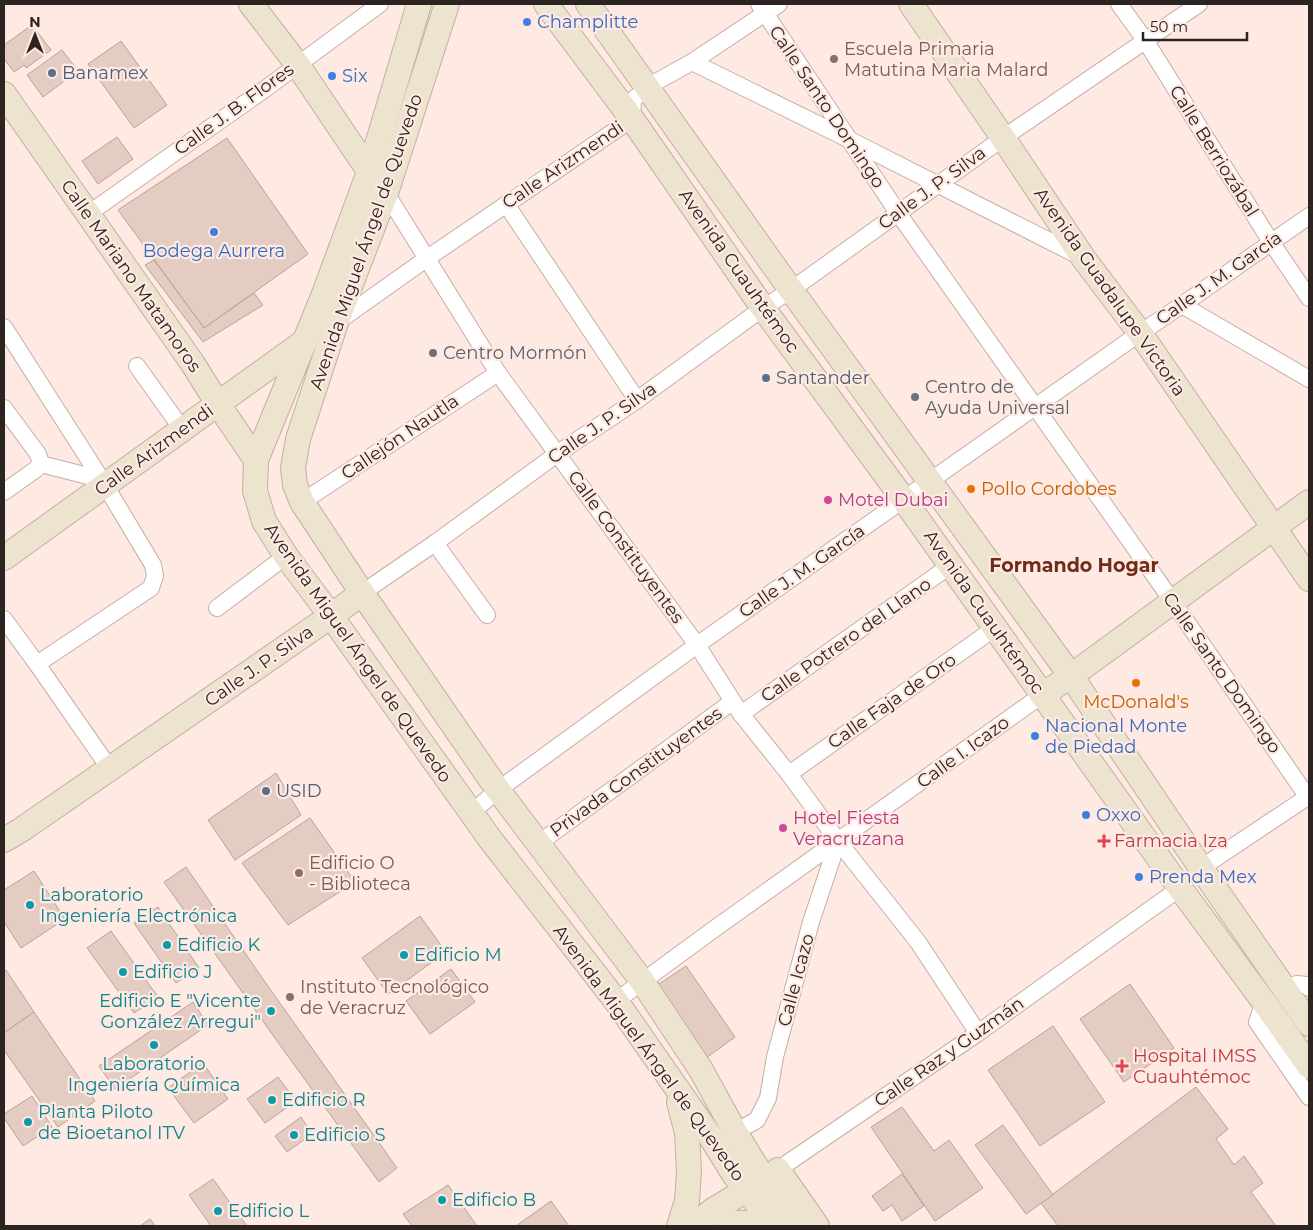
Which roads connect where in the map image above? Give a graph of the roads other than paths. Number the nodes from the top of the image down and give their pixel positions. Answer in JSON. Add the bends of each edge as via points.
{"nodes":[{"id":1,"x":251,"y":4,"type":"edge"},
{"id":2,"x":380,"y":4,"type":"edge"},
{"id":3,"x":419,"y":4,"type":"edge"},
{"id":4,"x":447,"y":4,"type":"edge"},
{"id":5,"x":546,"y":4,"type":"edge"},
{"id":6,"x":588,"y":4,"type":"edge"},
{"id":7,"x":911,"y":4,"type":"edge"},
{"id":8,"x":1119,"y":4,"type":"edge"},
{"id":9,"x":1199,"y":4,"type":"edge"},
{"id":10,"x":768,"y":7,"type":"edge"},
{"id":11,"x":1144,"y":40,"type":"junction"},
{"id":12,"x":692,"y":62,"type":"junction"},
{"id":13,"x":297,"y":64,"type":"junction"},
{"id":14,"x":647,"y":87,"type":"junction"},
{"id":15,"x":4,"y":94,"type":"edge"},
{"id":16,"x":632,"y":119,"type":"junction"},
{"id":17,"x":1003,"y":138,"type":"junction"},
{"id":18,"x":848,"y":139,"type":"junction"},
{"id":19,"x":369,"y":172,"type":"junction"},
{"id":20,"x":938,"y":185,"type":"junction"},
{"id":21,"x":386,"y":193,"type":"junction"},
{"id":22,"x":506,"y":204,"type":"junction"},
{"id":23,"x":898,"y":213,"type":"junction"},
{"id":24,"x":88,"y":214,"type":"junction"},
{"id":25,"x":1309,"y":216,"type":"edge"},
{"id":26,"x":1271,"y":242,"type":"junction"},
{"id":27,"x":426,"y":259,"type":"junction"},
{"id":28,"x":1084,"y":259,"type":"junction"},
{"id":29,"x":791,"y":290,"type":"junction"},
{"id":30,"x":1309,"y":298,"type":"edge"},
{"id":31,"x":1182,"y":304,"type":"junction"},
{"id":32,"x":763,"y":308,"type":"junction"},
{"id":33,"x":336,"y":323,"type":"junction"},
{"id":34,"x":4,"y":327,"type":"edge"},
{"id":35,"x":1140,"y":333,"type":"junction"},
{"id":36,"x":305,"y":341,"type":"junction"},
{"id":37,"x":138,"y":366,"type":"dead end"},
{"id":38,"x":498,"y":372,"type":"junction"},
{"id":39,"x":1309,"y":379,"type":"edge"},
{"id":40,"x":638,"y":400,"type":"junction"},
{"id":41,"x":218,"y":404,"type":"junction"},
{"id":42,"x":1036,"y":407,"type":"junction"},
{"id":43,"x":4,"y":408,"type":"edge"},
{"id":44,"x":182,"y":430,"type":"junction"},
{"id":45,"x":557,"y":454,"type":"junction"},
{"id":46,"x":256,"y":460,"type":"junction"},
{"id":47,"x":41,"y":464,"type":"junction"},
{"id":48,"x":931,"y":481,"type":"junction"},
{"id":49,"x":105,"y":485,"type":"junction"},
{"id":50,"x":4,"y":492,"type":"edge"},
{"id":51,"x":904,"y":500,"type":"junction"},
{"id":52,"x":302,"y":502,"type":"junction"},
{"id":53,"x":1309,"y":502,"type":"edge"},
{"id":54,"x":1274,"y":529,"type":"junction"},
{"id":55,"x":435,"y":543,"type":"junction"},
{"id":56,"x":286,"y":556,"type":"junction"},
{"id":57,"x":4,"y":558,"type":"edge"},
{"id":58,"x":951,"y":565,"type":"junction"},
{"id":59,"x":1309,"y":579,"type":"edge"},
{"id":60,"x":362,"y":593,"type":"junction"},
{"id":61,"x":1173,"y":602,"type":"junction"},
{"id":62,"x":217,"y":608,"type":"dead end"},
{"id":63,"x":487,"y":614,"type":"dead end"},
{"id":64,"x":331,"y":616,"type":"junction"},
{"id":65,"x":4,"y":619,"type":"edge"},
{"id":66,"x":995,"y":628,"type":"junction"},
{"id":67,"x":697,"y":645,"type":"junction"},
{"id":68,"x":37,"y":664,"type":"junction"},
{"id":69,"x":1071,"y":676,"type":"junction"},
{"id":70,"x":1042,"y":695,"type":"junction"},
{"id":71,"x":737,"y":708,"type":"junction"},
{"id":72,"x":110,"y":769,"type":"junction"},
{"id":73,"x":789,"y":774,"type":"junction"},
{"id":74,"x":498,"y":790,"type":"junction"},
{"id":75,"x":1309,"y":797,"type":"edge"},
{"id":76,"x":471,"y":813,"type":"junction"},
{"id":77,"x":10,"y":829,"type":"edge"},
{"id":78,"x":838,"y":842,"type":"junction"},
{"id":79,"x":539,"y":843,"type":"junction"},
{"id":80,"x":1202,"y":868,"type":"junction"},
{"id":81,"x":1180,"y":888,"type":"junction"},
{"id":82,"x":642,"y":981,"type":"junction"},
{"id":83,"x":1284,"y":988,"type":"junction"},
{"id":84,"x":1309,"y":988,"type":"edge"},
{"id":85,"x":616,"y":1001,"type":"junction"},
{"id":86,"x":1264,"y":1002,"type":"junction"},
{"id":87,"x":1309,"y":1024,"type":"edge"},
{"id":88,"x":978,"y":1033,"type":"junction"},
{"id":89,"x":1309,"y":1066,"type":"edge"},
{"id":90,"x":676,"y":1088,"type":"junction"},
{"id":91,"x":1309,"y":1097,"type":"edge"},
{"id":92,"x":690,"y":1110,"type":"junction"},
{"id":93,"x":757,"y":1120,"type":"junction"},
{"id":94,"x":736,"y":1132,"type":"junction"},
{"id":95,"x":749,"y":1155,"type":"junction"},
{"id":96,"x":752,"y":1182,"type":"junction"},
{"id":97,"x":696,"y":1221,"type":"edge"},
{"id":98,"x":764,"y":1226,"type":"edge"},
{"id":99,"x":796,"y":1226,"type":"edge"},
{"id":100,"x":817,"y":1226,"type":"edge"}],
"edges":[{"from":1,"to":13,"type":"main road","name":"Calle Constituyentes"},
{"from":2,"to":13,"type":"street","name":"Calle J. B. Flores"},
{"from":3,"to":19,"type":"main road","name":"Avenida Miguel Ángel de Quevedo"},
{"from":4,"to":21,"type":"main road","name":"Avenida Miguel Ángel de Quevedo"},
{"from":5,"to":16,"type":"main road","name":"Avenida Cuauhtémoc"},
{"from":6,"to":14,"type":"main road","name":"Avenida Cuauhtémoc"},
{"from":7,"to":17,"type":"main road","name":"Avenida Guadalupe Victoria"},
{"from":8,"to":11,"type":"street","name":"Calle Berriozábal"},
{"from":9,"to":11,"type":"street","name":"Calle J. P. Silva"},
{"from":10,"to":12,"type":"street","name":"Calle Arizmendi"},
{"from":10,"to":18,"type":"street","name":"Calle Santo Domingo"},
{"from":11,"to":17,"type":"street","name":"Calle J. P. Silva"},
{"from":11,"to":26,"type":"street","name":"Calle Berriozábal"},
{"from":12,"to":14,"type":"street","name":"Calle Arizmendi"},
{"from":12,"to":18,"type":"street"},
{"from":13,"to":19,"type":"main road","name":"Calle Constituyentes"},
{"from":13,"to":24,"type":"street","name":"Calle J. B. Flores"},
{"from":14,"to":16,"type":"street","name":"Calle Arizmendi","via":[[633,100]]},
{"from":14,"to":29,"type":"main road","name":"Avenida Cuauhtémoc"},
{"from":15,"to":24,"type":"main road","name":"Calle Mariano Matamoros"},
{"from":16,"to":22,"type":"street","name":"Calle Arizmendi"},
{"from":16,"to":32,"type":"main road","name":"Avenida Cuauhtémoc"},
{"from":17,"to":20,"type":"street","name":"Calle J. P. Silva"},
{"from":17,"to":28,"type":"main road","name":"Avenida Guadalupe Victoria"},
{"from":18,"to":20,"type":"street"},
{"from":18,"to":23,"type":"street","name":"Calle Santo Domingo"},
{"from":19,"to":21,"type":"main road","name":"Calle Constituyentes"},
{"from":19,"to":36,"type":"main road","name":"Avenida Miguel Ángel de Quevedo"},
{"from":20,"to":23,"type":"street","name":"Calle J. P. Silva"},
{"from":20,"to":28,"type":"street"},
{"from":21,"to":27,"type":"street","name":"Calle Constituyentes"},
{"from":21,"to":33,"type":"main road","name":"Avenida Miguel Ángel de Quevedo"},
{"from":22,"to":27,"type":"street","name":"Calle Arizmendi"},
{"from":22,"to":40,"type":"street"},
{"from":23,"to":29,"type":"street","name":"Calle J. P. Silva"},
{"from":23,"to":42,"type":"street","name":"Calle Santo Domingo"},
{"from":24,"to":41,"type":"main road","name":"Calle Mariano Matamoros"},
{"from":25,"to":26,"type":"street","name":"Calle J. M. García"},
{"from":26,"to":30,"type":"street","name":"Calle Berriozábal"},
{"from":26,"to":31,"type":"street","name":"Calle J. M. García"},
{"from":27,"to":33,"type":"street","name":"Calle Arizmendi"},
{"from":27,"to":38,"type":"street","name":"Calle Constituyentes"},
{"from":28,"to":35,"type":"main road","name":"Avenida Guadalupe Victoria"},
{"from":29,"to":32,"type":"street","name":"Calle J. P. Silva"},
{"from":29,"to":48,"type":"main road","name":"Avenida Cuauhtémoc"},
{"from":31,"to":35,"type":"street","name":"Calle J. M. García"},
{"from":31,"to":39,"type":"street"},
{"from":32,"to":40,"type":"street","name":"Calle J. P. Silva"},
{"from":32,"to":51,"type":"main road","name":"Avenida Cuauhtémoc"},
{"from":33,"to":52,"type":"main road","name":"Avenida Miguel Ángel de Quevedo","via":[[298,439],[294,485]]},
{"from":34,"to":49,"type":"street"},
{"from":35,"to":42,"type":"street","name":"Calle J. M. García"},
{"from":35,"to":54,"type":"main road","name":"Avenida Guadalupe Victoria"},
{"from":36,"to":41,"type":"main road","name":"Calle Arizmendi"},
{"from":36,"to":46,"type":"main road","name":"Avenida Miguel Ángel de Quevedo"},
{"from":37,"to":44,"type":"street"},
{"from":38,"to":45,"type":"street","name":"Calle Constituyentes"},
{"from":38,"to":52,"type":"street","name":"Callejón Nautla"},
{"from":40,"to":45,"type":"street","name":"Calle J. P. Silva"},
{"from":41,"to":44,"type":"main road","name":"Calle Arizmendi"},
{"from":41,"to":46,"type":"main road","name":"Calle Mariano Matamoros"},
{"from":42,"to":48,"type":"street","name":"Calle J. M. García"},
{"from":42,"to":61,"type":"street","name":"Calle Santo Domingo"},
{"from":43,"to":47,"type":"street","via":[[38,454]]},
{"from":44,"to":49,"type":"main road","name":"Calle Arizmendi"},
{"from":45,"to":55,"type":"street","name":"Calle J. P. Silva"},
{"from":45,"to":67,"type":"street","name":"Calle Constituyentes"},
{"from":46,"to":56,"type":"main road","name":"Avenida Miguel Ángel de Quevedo","via":[[255,492],[264,521]]},
{"from":47,"to":49,"type":"street","via":[[88,476]]},
{"from":47,"to":50,"type":"street"},
{"from":48,"to":51,"type":"street","name":"Calle J. M. García"},
{"from":48,"to":69,"type":"main road","name":"Avenida Cuauhtémoc"},
{"from":49,"to":57,"type":"main road","name":"Calle Arizmendi"},
{"from":49,"to":68,"type":"street","via":[[153,565],[155,576],[151,588]]},
{"from":51,"to":58,"type":"main road","name":"Avenida Cuauhtémoc"},
{"from":51,"to":67,"type":"street","name":"Calle J. M. García"},
{"from":52,"to":60,"type":"main road","name":"Avenida Miguel Ángel de Quevedo"},
{"from":53,"to":54,"type":"main road","name":"Calle I. Icazo"},
{"from":54,"to":59,"type":"main road","name":"Avenida Guadalupe Victoria"},
{"from":54,"to":61,"type":"main road","name":"Calle I. Icazo"},
{"from":55,"to":60,"type":"street","name":"Calle J. P. Silva"},
{"from":55,"to":63,"type":"street"},
{"from":56,"to":62,"type":"street"},
{"from":56,"to":64,"type":"main road","name":"Avenida Miguel Ángel de Quevedo"},
{"from":58,"to":66,"type":"main road","name":"Avenida Cuauhtémoc"},
{"from":58,"to":71,"type":"street","name":"Calle Potrero del Llano"},
{"from":60,"to":64,"type":"main road","name":"Calle J. P. Silva"},
{"from":60,"to":74,"type":"main road","name":"Avenida Miguel Ángel de Quevedo"},
{"from":61,"to":69,"type":"main road","name":"Calle I. Icazo"},
{"from":61,"to":75,"type":"street","name":"Calle Santo Domingo"},
{"from":64,"to":72,"type":"main road","name":"Calle J. P. Silva"},
{"from":64,"to":76,"type":"main road","name":"Avenida Miguel Ángel de Quevedo"},
{"from":65,"to":68,"type":"street"},
{"from":66,"to":70,"type":"main road","name":"Avenida Cuauhtémoc"},
{"from":66,"to":73,"type":"street","name":"Calle Faja de Oro"},
{"from":67,"to":71,"type":"street","name":"Calle Constituyentes"},
{"from":67,"to":74,"type":"street","name":"Calle J. M. García"},
{"from":68,"to":72,"type":"street"},
{"from":69,"to":70,"type":"main road","name":"Calle I. Icazo"},
{"from":69,"to":80,"type":"main road","name":"Avenida Cuauhtémoc"},
{"from":70,"to":78,"type":"street","name":"Calle I. Icazo"},
{"from":70,"to":81,"type":"main road","name":"Avenida Cuauhtémoc"},
{"from":71,"to":73,"type":"street","name":"Calle Constituyentes"},
{"from":71,"to":79,"type":"street","name":"Privada Constituyentes"},
{"from":72,"to":77,"type":"main road","name":"Calle J. P. Silva"},
{"from":73,"to":78,"type":"street","name":"Calle Constituyentes"},
{"from":74,"to":76,"type":"street","name":"Calle J. M. García"},
{"from":74,"to":79,"type":"main road","name":"Avenida Miguel Ángel de Quevedo"},
{"from":75,"to":80,"type":"street"},
{"from":76,"to":85,"type":"main road","name":"Avenida Miguel Ángel de Quevedo"},
{"from":78,"to":82,"type":"street","name":"Calle I. Icazo"},
{"from":78,"to":88,"type":"street","name":"Calle Constituyentes","via":[[918,942]]},
{"from":78,"to":93,"type":"street","name":"Calle Icazo","via":[[808,932],[775,1057],[768,1098]]},
{"from":79,"to":82,"type":"main road","name":"Avenida Miguel Ángel de Quevedo"},
{"from":80,"to":83,"type":"main road","name":"Avenida Cuauhtémoc"},
{"from":81,"to":86,"type":"main road","name":"Avenida Cuauhtémoc"},
{"from":81,"to":88,"type":"street","name":"Calle Raz y Guzmán"},
{"from":82,"to":85,"type":"street","name":"Calle I. Icazo"},
{"from":82,"to":94,"type":"main road","name":"Avenida Miguel Ángel de Quevedo"},
{"from":83,"to":84,"type":"street","via":[[1297,984]]},
{"from":83,"to":87,"type":"main road","name":"Avenida Cuauhtémoc"},
{"from":85,"to":90,"type":"main road","name":"Avenida Miguel Ángel de Quevedo"},
{"from":86,"to":89,"type":"main road","name":"Avenida Cuauhtémoc"},
{"from":86,"to":91,"type":"street","via":[[1257,1022]]},
{"from":88,"to":96,"type":"street","name":"Calle Raz y Guzmán"},
{"from":90,"to":92,"type":"main road","name":"Avenida Miguel Ángel de Quevedo"},
{"from":90,"to":97,"type":"main road","via":[[687,1133],[687,1201]]},
{"from":92,"to":94,"type":"main road","via":[[718,1130]]},
{"from":92,"to":96,"type":"main road","name":"Avenida Miguel Ángel de Quevedo"},
{"from":93,"to":94,"type":"street"},
{"from":93,"to":95,"type":"street","name":"Calle Icazo"},
{"from":94,"to":95,"type":"main road","name":"Avenida Miguel Ángel de Quevedo"},
{"from":95,"to":96,"type":"main road","name":"Avenida Miguel Ángel de Quevedo"},
{"from":96,"to":97,"type":"main road","name":"Calle Raz y Guzmán"},
{"from":96,"to":98,"type":"main road"},
{"from":96,"to":99,"type":"main road","name":"Avenida Miguel Ángel de Quevedo"},
{"from":96,"to":100,"type":"main road"},
{"from":97,"to":98,"type":"main road"}]}
